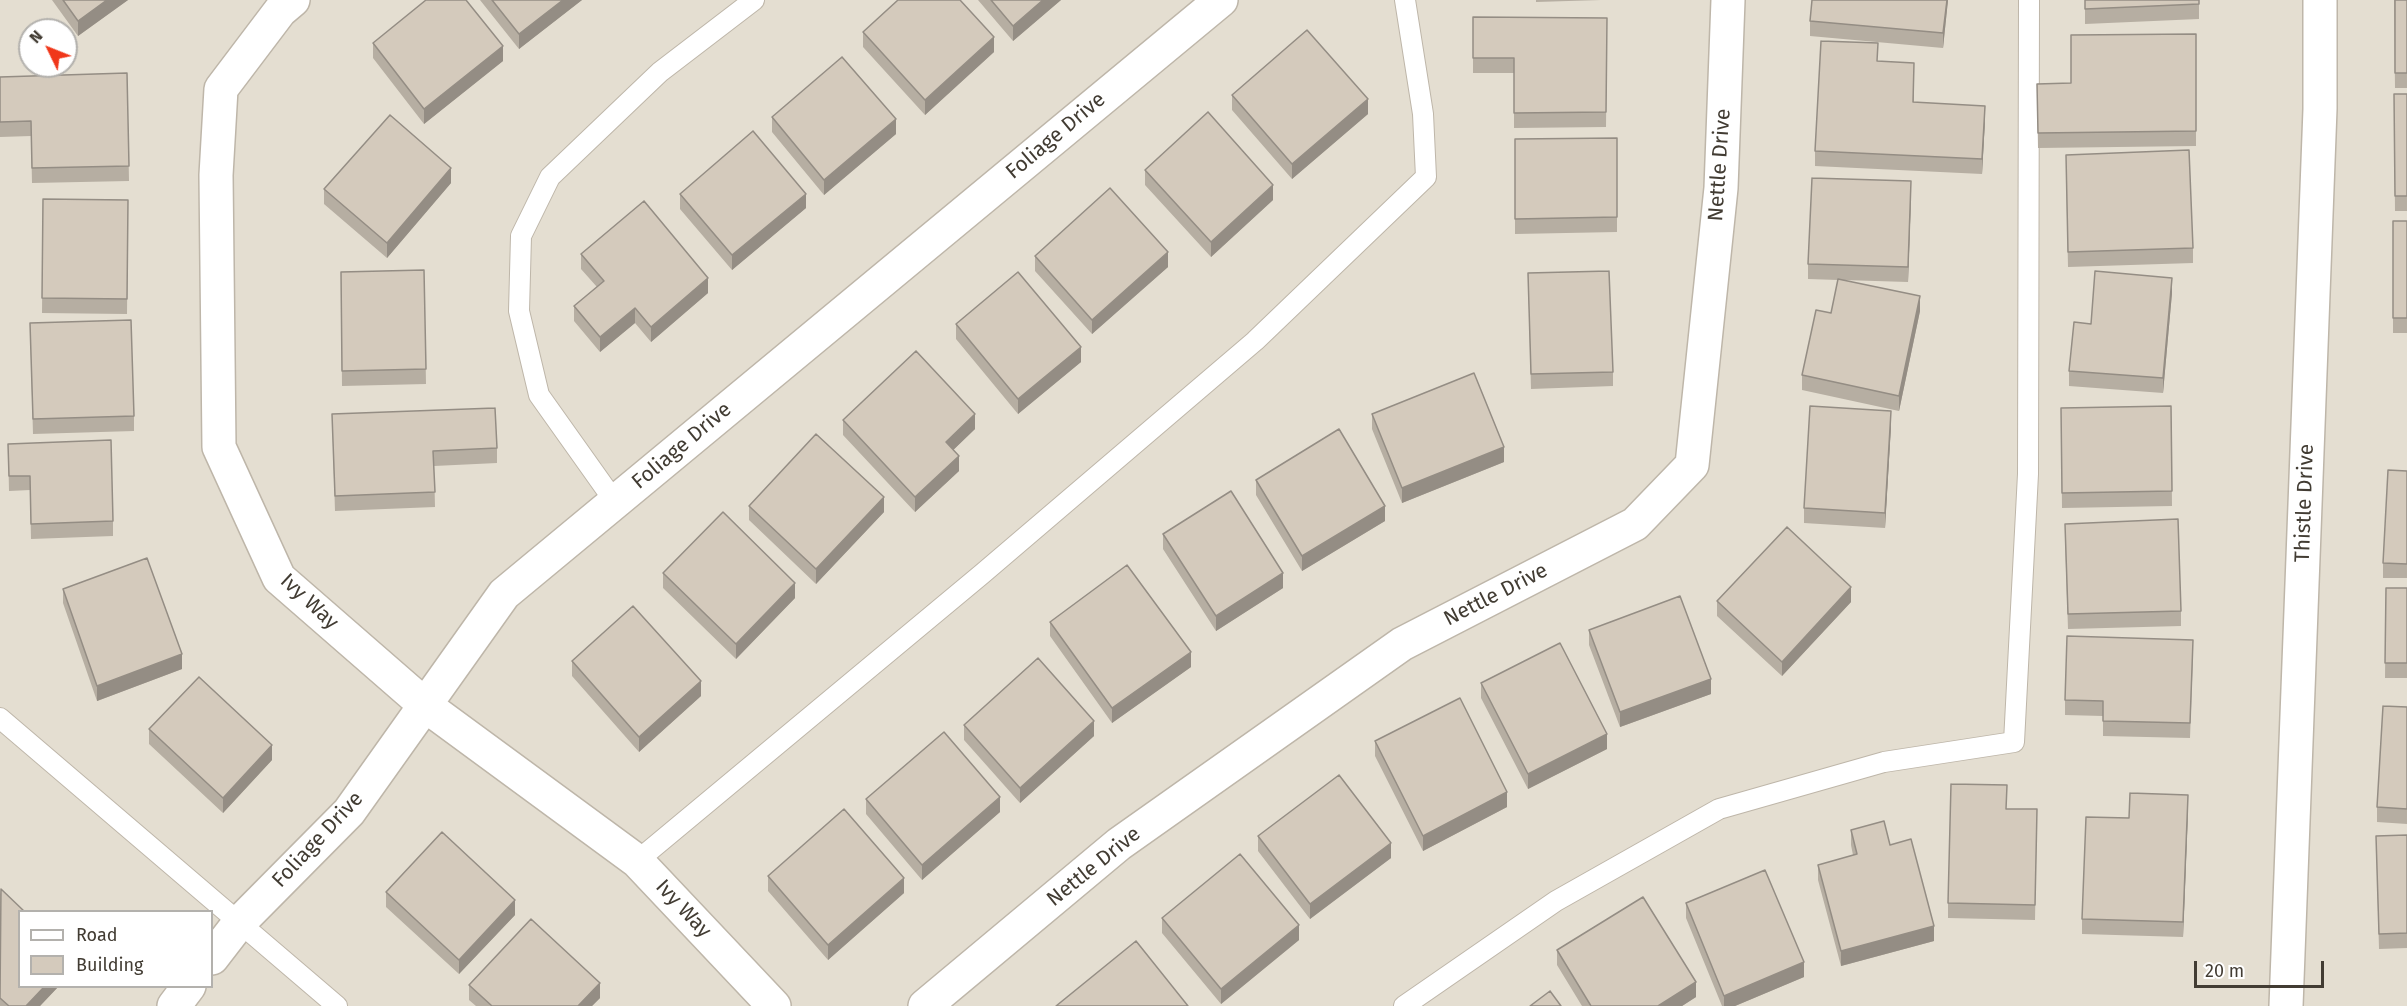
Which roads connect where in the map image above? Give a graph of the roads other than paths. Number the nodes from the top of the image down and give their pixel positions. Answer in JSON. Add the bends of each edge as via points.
{"nodes":[{"id":1,"x":293,"y":0,"type":"edge"},
{"id":2,"x":754,"y":0,"type":"edge"},
{"id":3,"x":1221,"y":0,"type":"edge"},
{"id":4,"x":1405,"y":0,"type":"edge"},
{"id":5,"x":1728,"y":0,"type":"edge"},
{"id":6,"x":2029,"y":0,"type":"edge"},
{"id":7,"x":2320,"y":0,"type":"edge"},
{"id":8,"x":615,"y":502,"type":"junction"},
{"id":9,"x":426,"y":706,"type":"junction"},
{"id":10,"x":0,"y":718,"type":"edge"},
{"id":11,"x":637,"y":861,"type":"junction"},
{"id":12,"x":239,"y":923,"type":"junction"},
{"id":13,"x":213,"y":957,"type":"edge"},
{"id":14,"x":188,"y":988,"type":"edge"},
{"id":15,"x":174,"y":1006,"type":"edge"},
{"id":16,"x":337,"y":1006,"type":"edge"},
{"id":17,"x":774,"y":1006,"type":"edge"},
{"id":18,"x":925,"y":1006,"type":"edge"},
{"id":19,"x":1404,"y":1006,"type":"edge"},
{"id":20,"x":2286,"y":1006,"type":"edge"}],
"edges":[{"from":1,"to":9,"type":"street","name":"Ivy Way","via":[[280,11],[221,89],[216,175],[219,447],[279,578]]},
{"from":2,"to":8,"type":"lane","via":[[660,72],[550,177],[521,236],[519,311],[539,395]]},
{"from":3,"to":8,"type":"street","name":"Foliage Drive"},
{"from":4,"to":11,"type":"lane","via":[[1423,114],[1426,177],[1255,341]]},
{"from":5,"to":18,"type":"street","name":"Nettle Drive","via":[[1720,188],[1692,465],[1635,524],[1401,644],[1119,844]]},
{"from":6,"to":19,"type":"lane","via":[[2028,474],[2014,742],[1884,762],[1719,809],[1556,901]]},
{"from":7,"to":20,"type":"street","name":"Thistle Drive","via":[[2320,110]]},
{"from":8,"to":9,"type":"street","name":"Foliage Drive","via":[[504,594]]},
{"from":9,"to":11,"type":"street","name":"Ivy Way"},
{"from":9,"to":12,"type":"street","name":"Foliage Drive","via":[[349,812]]},
{"from":10,"to":12,"type":"lane"},
{"from":11,"to":17,"type":"street","name":"Ivy Way"},
{"from":12,"to":13,"type":"street","name":"Foliage Drive"},
{"from":12,"to":16,"type":"lane"},
{"from":14,"to":15,"type":"street"}]}
